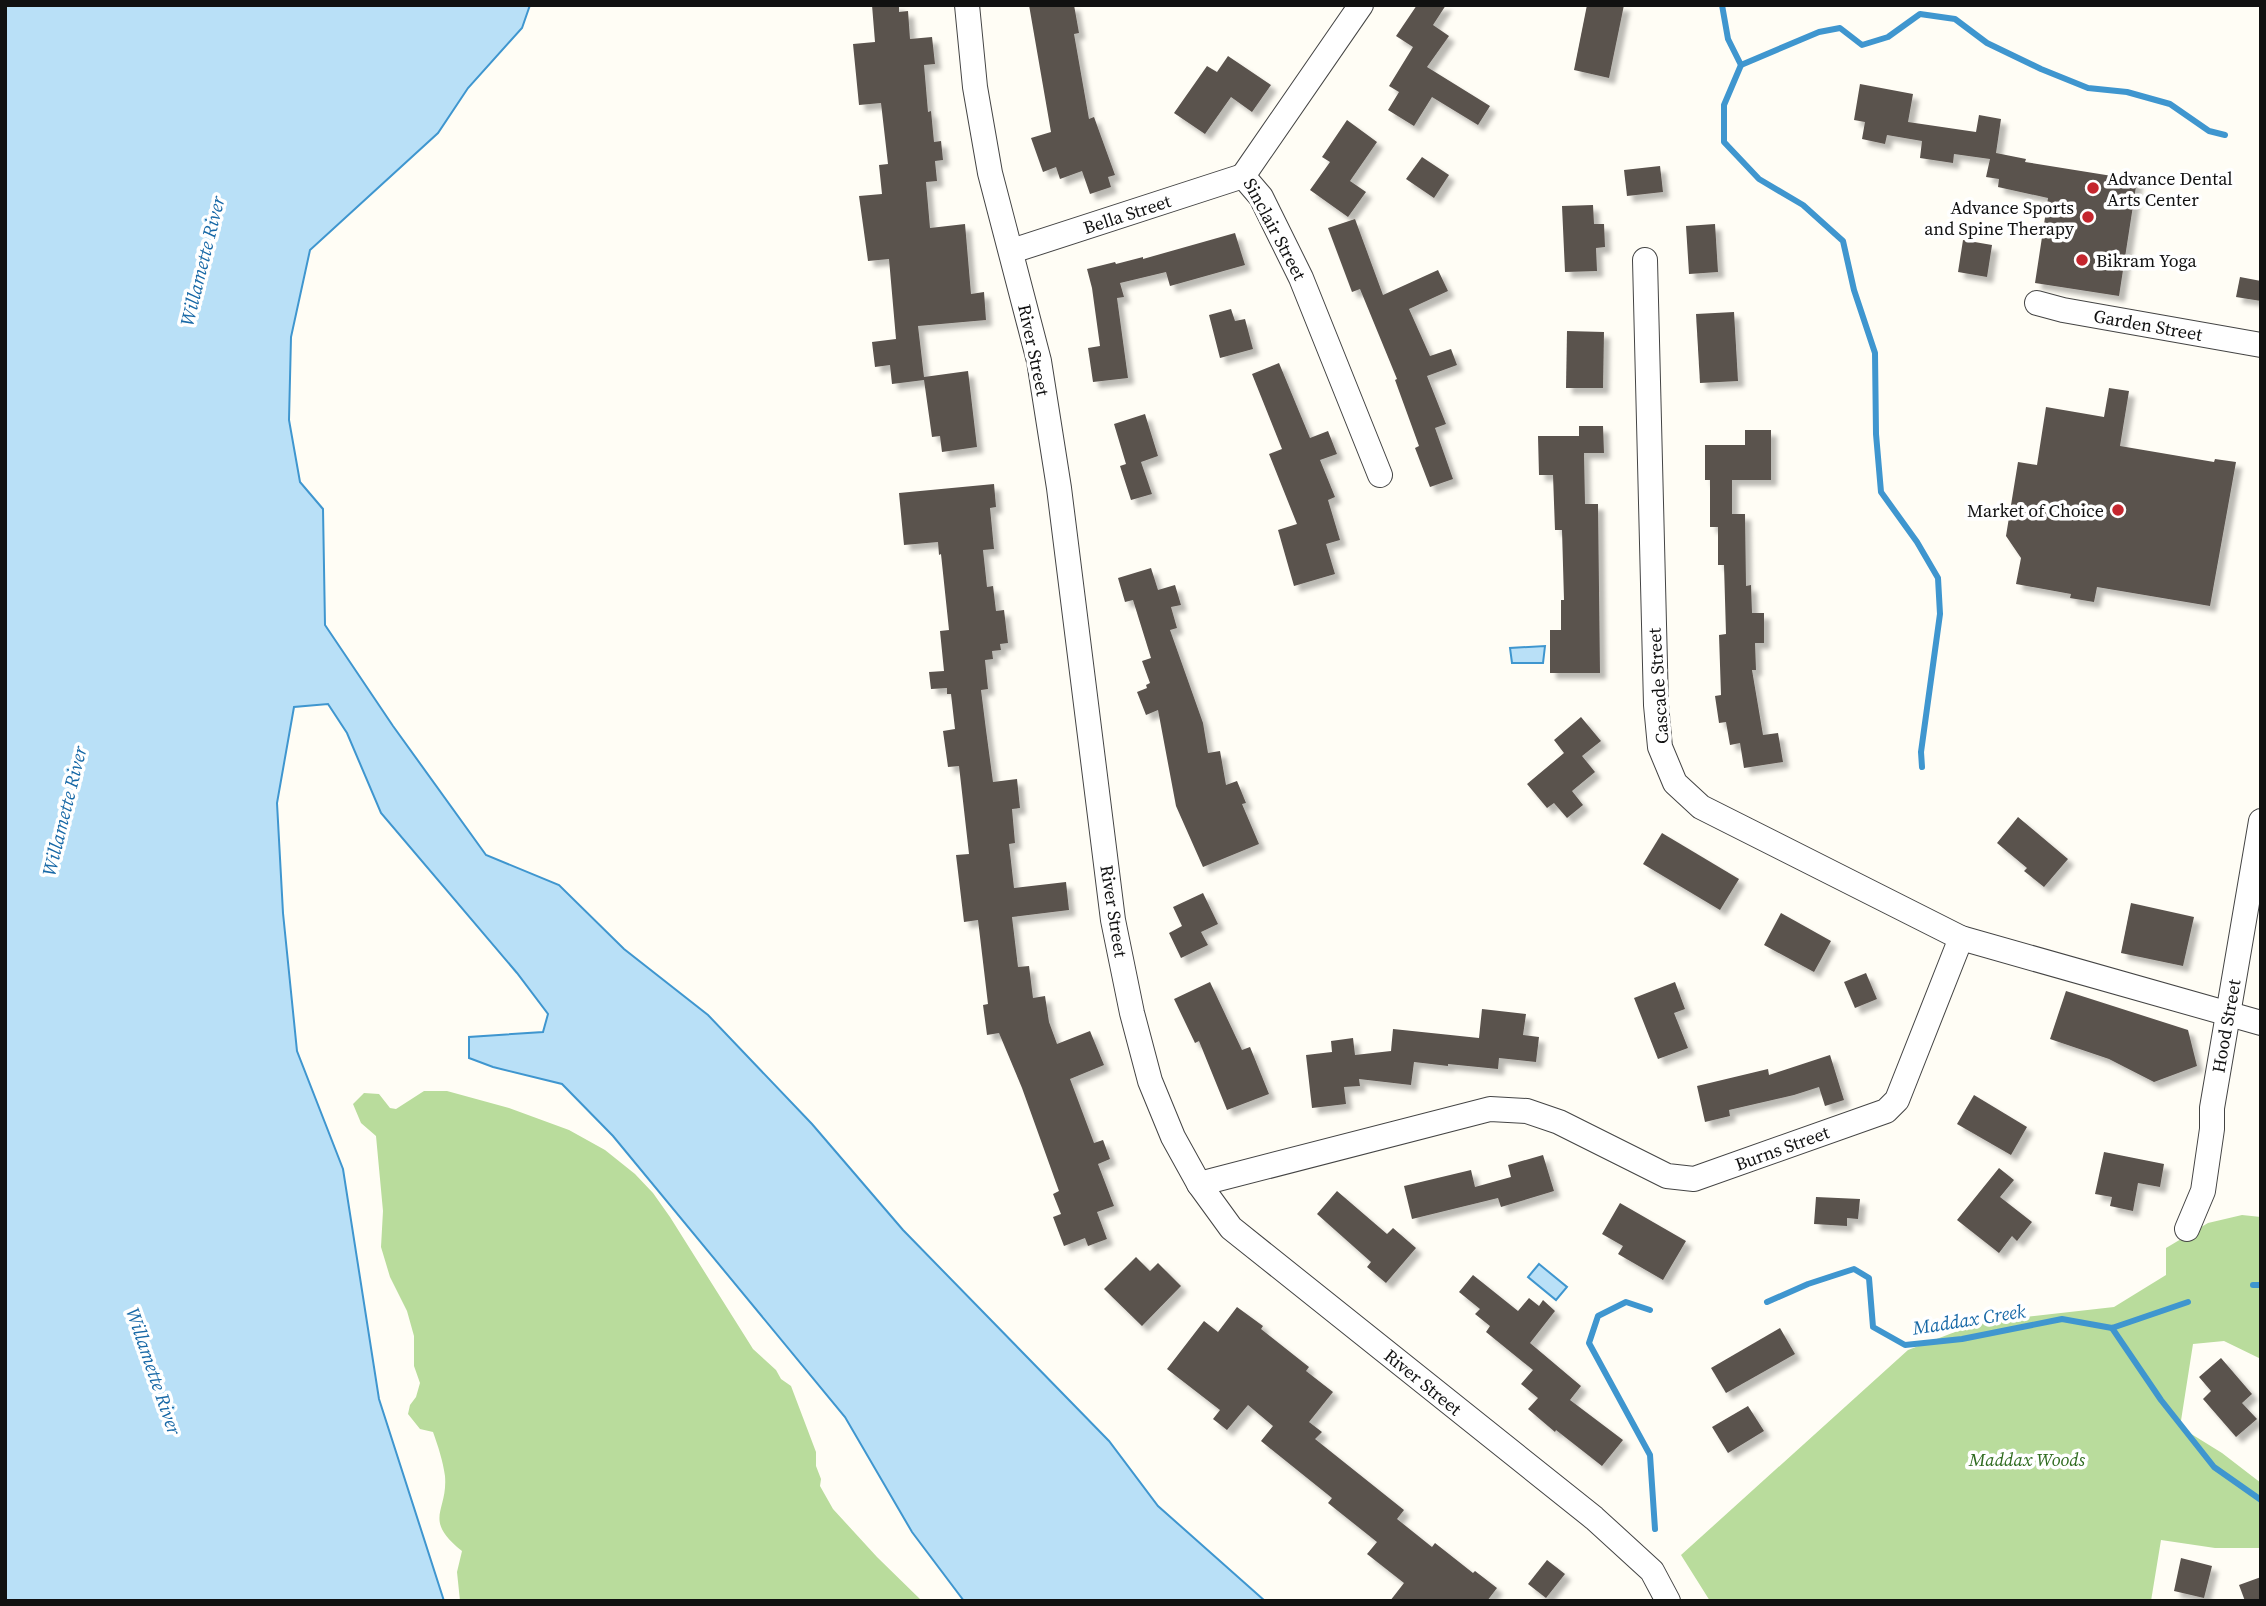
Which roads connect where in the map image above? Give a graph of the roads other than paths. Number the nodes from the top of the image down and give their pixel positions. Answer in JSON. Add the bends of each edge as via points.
{"nodes":[{"id":1,"x":967,"y":5,"type":"edge"},
{"id":2,"x":1361,"y":5,"type":"edge"},
{"id":3,"x":1243,"y":176,"type":"junction"},
{"id":4,"x":1012,"y":251,"type":"junction"},
{"id":5,"x":1645,"y":260,"type":"dead end"},
{"id":6,"x":2037,"y":303,"type":"dead end"},
{"id":7,"x":2261,"y":345,"type":"edge"},
{"id":8,"x":1380,"y":475,"type":"dead end"},
{"id":9,"x":2261,"y":821,"type":"edge"},
{"id":10,"x":1961,"y":938,"type":"junction"},
{"id":11,"x":2229,"y":1013,"type":"junction"},
{"id":12,"x":2261,"y":1023,"type":"edge"},
{"id":13,"x":1199,"y":1184,"type":"junction"},
{"id":14,"x":2187,"y":1229,"type":"dead end"},
{"id":15,"x":1668,"y":1601,"type":"edge"}],
"edges":[{"from":1,"to":4,"type":"street","name":"River Street","via":[[990,173]]},
{"from":2,"to":3,"type":"street","name":"Sinclair Street"},
{"from":3,"to":4,"type":"street","name":"Bella Street"},
{"from":3,"to":8,"type":"street","name":"Sinclair Street","via":[[1261,197],[1301,278]]},
{"from":4,"to":13,"type":"street","name":"River Street","via":[[1039,361],[1059,488],[1113,919],[1150,1081]]},
{"from":5,"to":10,"type":"street","name":"Cascade Street","via":[[1656,705],[1660,747],[1675,783],[1701,807]]},
{"from":6,"to":7,"type":"street","name":"Garden Street"},
{"from":9,"to":11,"type":"street","name":"Hood Street"},
{"from":10,"to":11,"type":"street"},
{"from":10,"to":13,"type":"street","name":"Burns Street","via":[[1897,1100],[1886,1111],[1695,1179],[1667,1176],[1527,1111],[1490,1109]]},
{"from":11,"to":12,"type":"street"},
{"from":11,"to":14,"type":"street","name":"Hood Street","via":[[2203,1191]]},
{"from":13,"to":15,"type":"street","name":"River Street","via":[[1231,1228],[1594,1518],[1651,1571]]}]}
